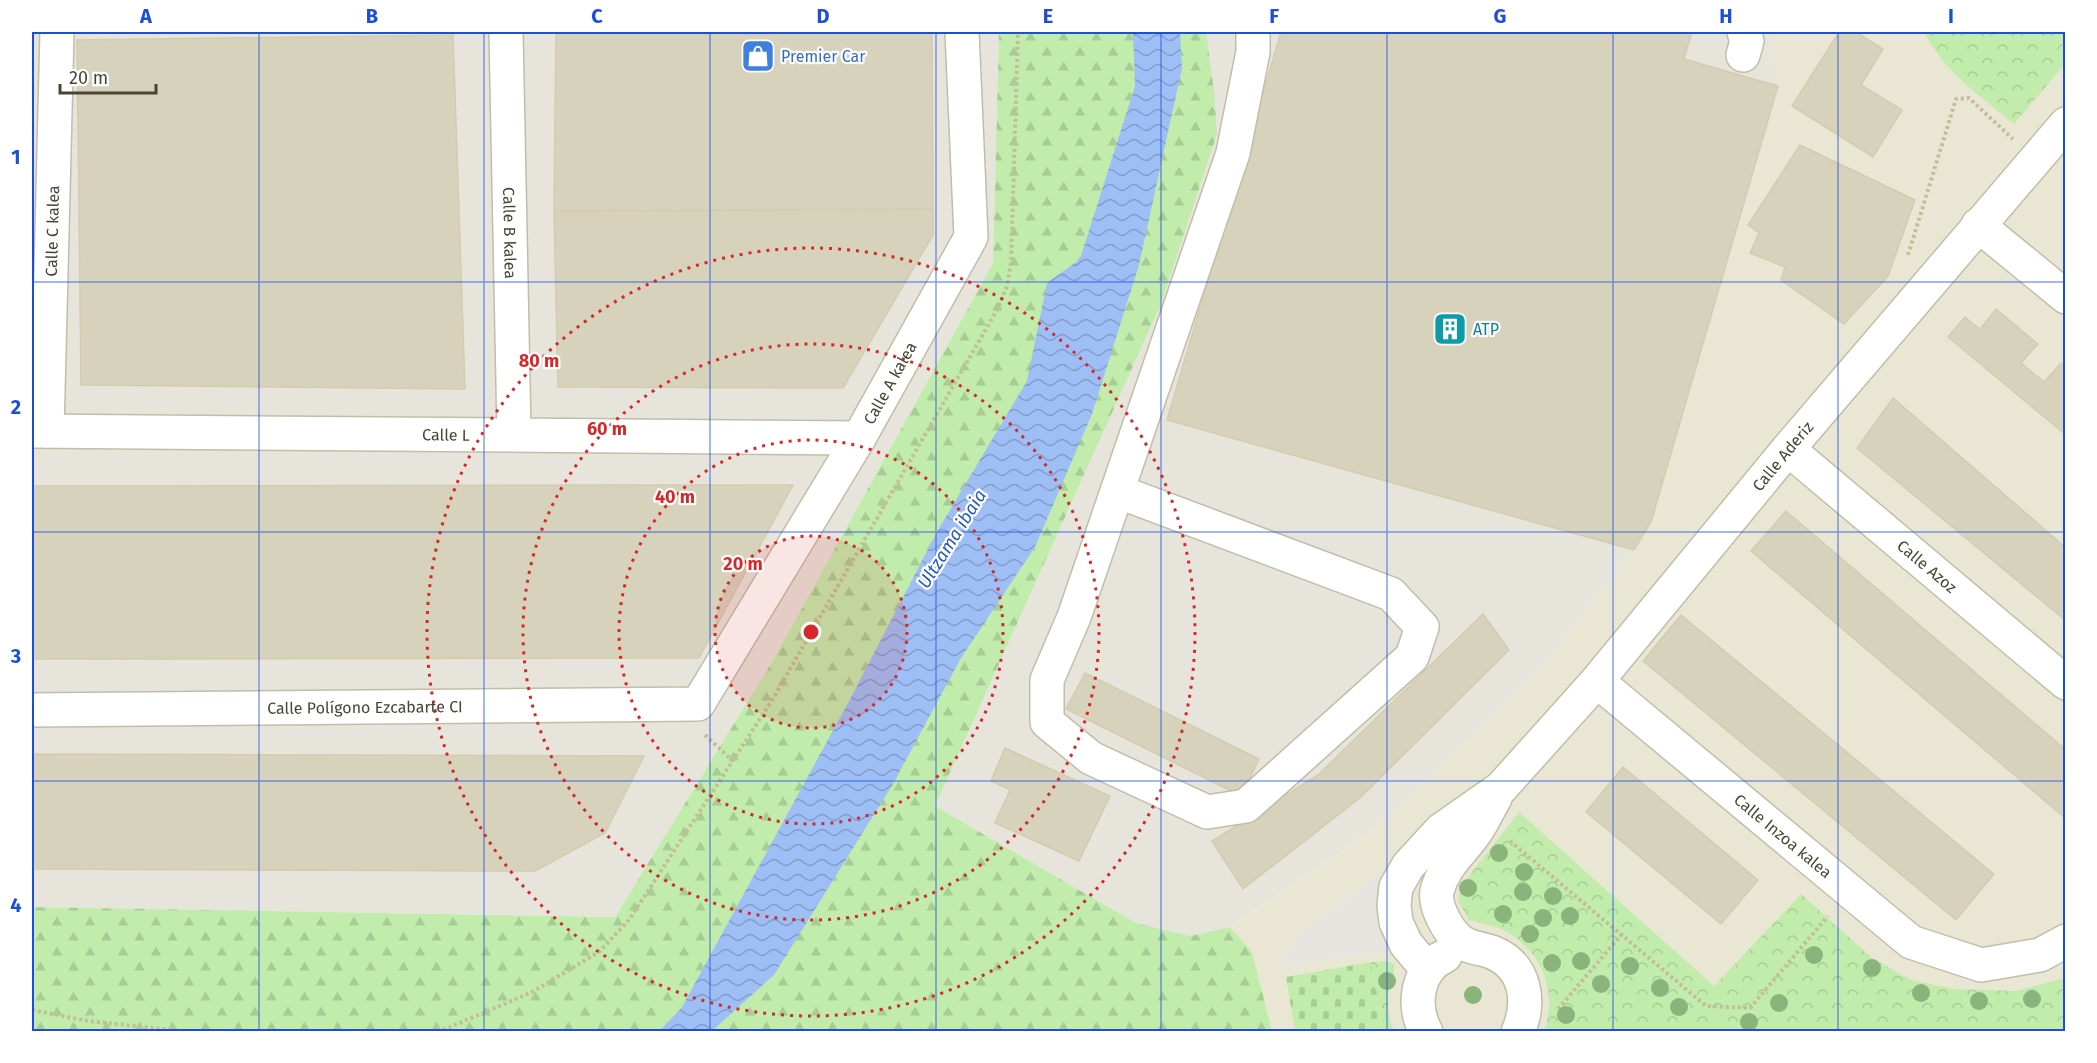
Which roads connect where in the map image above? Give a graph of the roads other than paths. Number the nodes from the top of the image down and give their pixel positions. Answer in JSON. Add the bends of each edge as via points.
{"nodes":[{"id":1,"x":57,"y":32,"type":"edge"},
{"id":2,"x":506,"y":32,"type":"edge"},
{"id":3,"x":962,"y":32,"type":"edge"},
{"id":4,"x":1253,"y":32,"type":"edge"},
{"id":5,"x":2066,"y":124,"type":"edge"},
{"id":6,"x":1978,"y":225,"type":"junction"},
{"id":7,"x":2066,"y":297,"type":"edge"},
{"id":8,"x":40,"y":431,"type":"edge"},
{"id":9,"x":514,"y":434,"type":"junction"},
{"id":10,"x":859,"y":438,"type":"junction"},
{"id":11,"x":1788,"y":449,"type":"junction"},
{"id":12,"x":1117,"y":491,"type":"junction"},
{"id":13,"x":1597,"y":681,"type":"junction"},
{"id":14,"x":2066,"y":683,"type":"edge"},
{"id":15,"x":698,"y":704,"type":"joint"},
{"id":16,"x":32,"y":710,"type":"edge"},
{"id":17,"x":1501,"y":788,"type":"junction"},
{"id":18,"x":1439,"y":907,"type":"junction"},
{"id":19,"x":1403,"y":938,"type":"junction"},
{"id":20,"x":2066,"y":941,"type":"edge"},
{"id":21,"x":1476,"y":949,"type":"junction"},
{"id":22,"x":1428,"y":970,"type":"junction"},
{"id":23,"x":1426,"y":1032,"type":"edge"},
{"id":24,"x":1518,"y":1032,"type":"edge"}],
"edges":[{"from":1,"to":8,"type":"street","name":"Calle C kalea"},
{"from":2,"to":9,"type":"street","name":"Calle B kalea"},
{"from":3,"to":10,"type":"street","name":"Calle A kalea","via":[[971,237]]},
{"from":4,"to":12,"type":"street","via":[[1253,52],[1233,153]]},
{"from":5,"to":6,"type":"street","name":"Calle Aderiz"},
{"from":6,"to":7,"type":"street"},
{"from":6,"to":11,"type":"street","name":"Calle Aderiz"},
{"from":8,"to":9,"type":"street","name":"Calle L"},
{"from":9,"to":10,"type":"street","name":"Calle L"},
{"from":10,"to":15,"type":"street","name":"Calle A kalea"},
{"from":11,"to":13,"type":"street","name":"Calle Aderiz"},
{"from":11,"to":14,"type":"street","name":"Calle Azoz"},
{"from":12,"to":12,"type":"street","via":[[1074,617],[1047,680],[1047,722],[1091,758],[1207,812],[1246,806],[1412,657],[1422,627],[1391,594]]},
{"from":13,"to":17,"type":"street","name":"Calle Aderiz"},
{"from":13,"to":20,"type":"street","name":"Calle Inzoa kalea","via":[[1911,942],[1981,965],[2040,955]]},
{"from":15,"to":16,"type":"street","name":"Calle Polígono Ezcabarte CI"},
{"from":17,"to":18,"type":"street","via":[[1477,831],[1442,874],[1436,895]]},
{"from":17,"to":19,"type":"street","via":[[1441,830],[1408,866],[1396,887],[1394,905]]},
{"from":18,"to":19,"type":"street","via":[[1431,920]]},
{"from":18,"to":21,"type":"street","via":[[1459,941]]},
{"from":19,"to":22,"type":"street"},
{"from":21,"to":22,"type":"street","via":[[1457,950]]},
{"from":21,"to":24,"type":"street","via":[[1494,953],[1509,963],[1520,978],[1526,995],[1525,1014]]},
{"from":22,"to":23,"type":"street","via":[[1417,1003]]}]}
